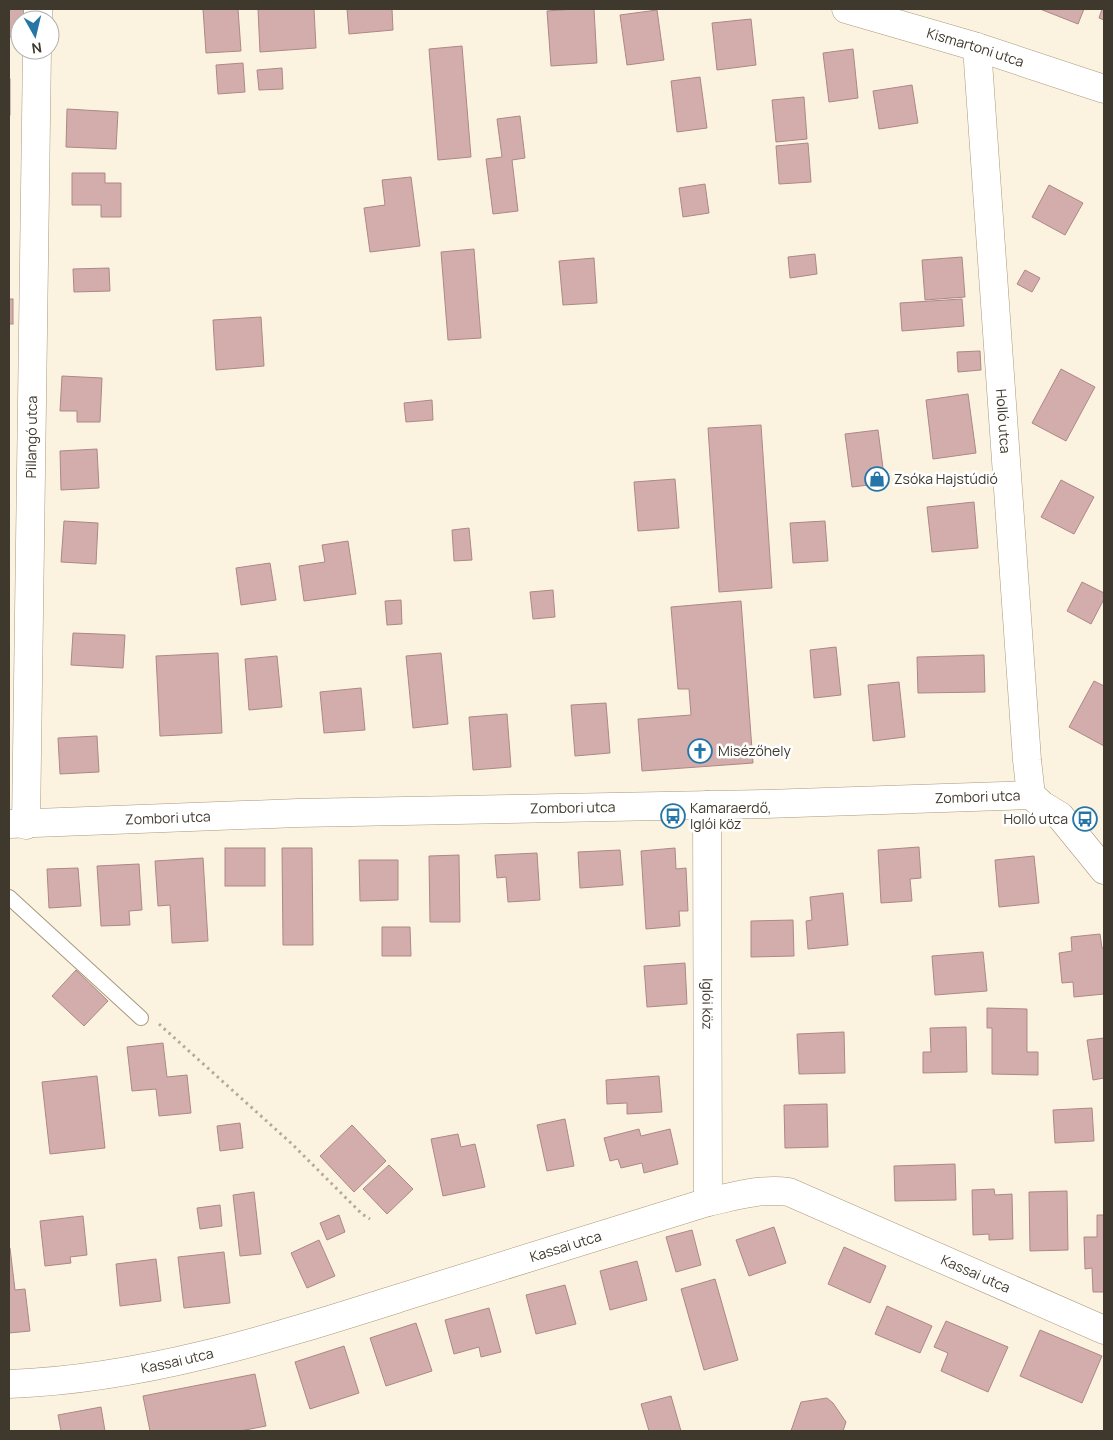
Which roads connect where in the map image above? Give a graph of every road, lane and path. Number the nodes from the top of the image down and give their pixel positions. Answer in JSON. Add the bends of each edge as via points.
{"nodes":[{"id":1,"x":846,"y":9,"type":"edge"},
{"id":2,"x":977,"y":47,"type":"junction"},
{"id":3,"x":37,"y":60,"type":"edge"},
{"id":4,"x":1104,"y":89,"type":"edge"},
{"id":5,"x":1031,"y":795,"type":"junction"},
{"id":6,"x":707,"y":806,"type":"junction"},
{"id":7,"x":17,"y":825,"type":"edge"},
{"id":8,"x":1104,"y":870,"type":"edge"},
{"id":9,"x":9,"y":897,"type":"edge"},
{"id":10,"x":141,"y":1018,"type":"joint"},
{"id":11,"x":708,"y":1202,"type":"junction"},
{"id":12,"x":370,"y":1218,"type":"dead end"},
{"id":13,"x":1104,"y":1330,"type":"edge"},
{"id":14,"x":9,"y":1384,"type":"edge"}],
"edges":[{"from":1,"to":2,"type":"street","name":"Kismartoni utca"},
{"from":2,"to":4,"type":"street","name":"Kismartoni utca"},
{"from":2,"to":5,"type":"street","name":"Holló utca"},
{"from":3,"to":7,"type":"street","name":"Pillangó utca"},
{"from":5,"to":6,"type":"street","name":"Zombori utca"},
{"from":5,"to":8,"type":"street","name":"Zombori utca","via":[[1060,816]]},
{"from":6,"to":7,"type":"street","name":"Zombori utca","via":[[298,813]]},
{"from":6,"to":11,"type":"street","name":"Iglói köz"},
{"from":9,"to":10,"type":"lane"},
{"from":10,"to":12,"type":"path","via":[[155,1021]]},
{"from":11,"to":13,"type":"street","name":"Kassai utca","via":[[756,1191],[789,1192]]},
{"from":11,"to":14,"type":"street","name":"Kassai utca","via":[[273,1338],[109,1375]]}]}
